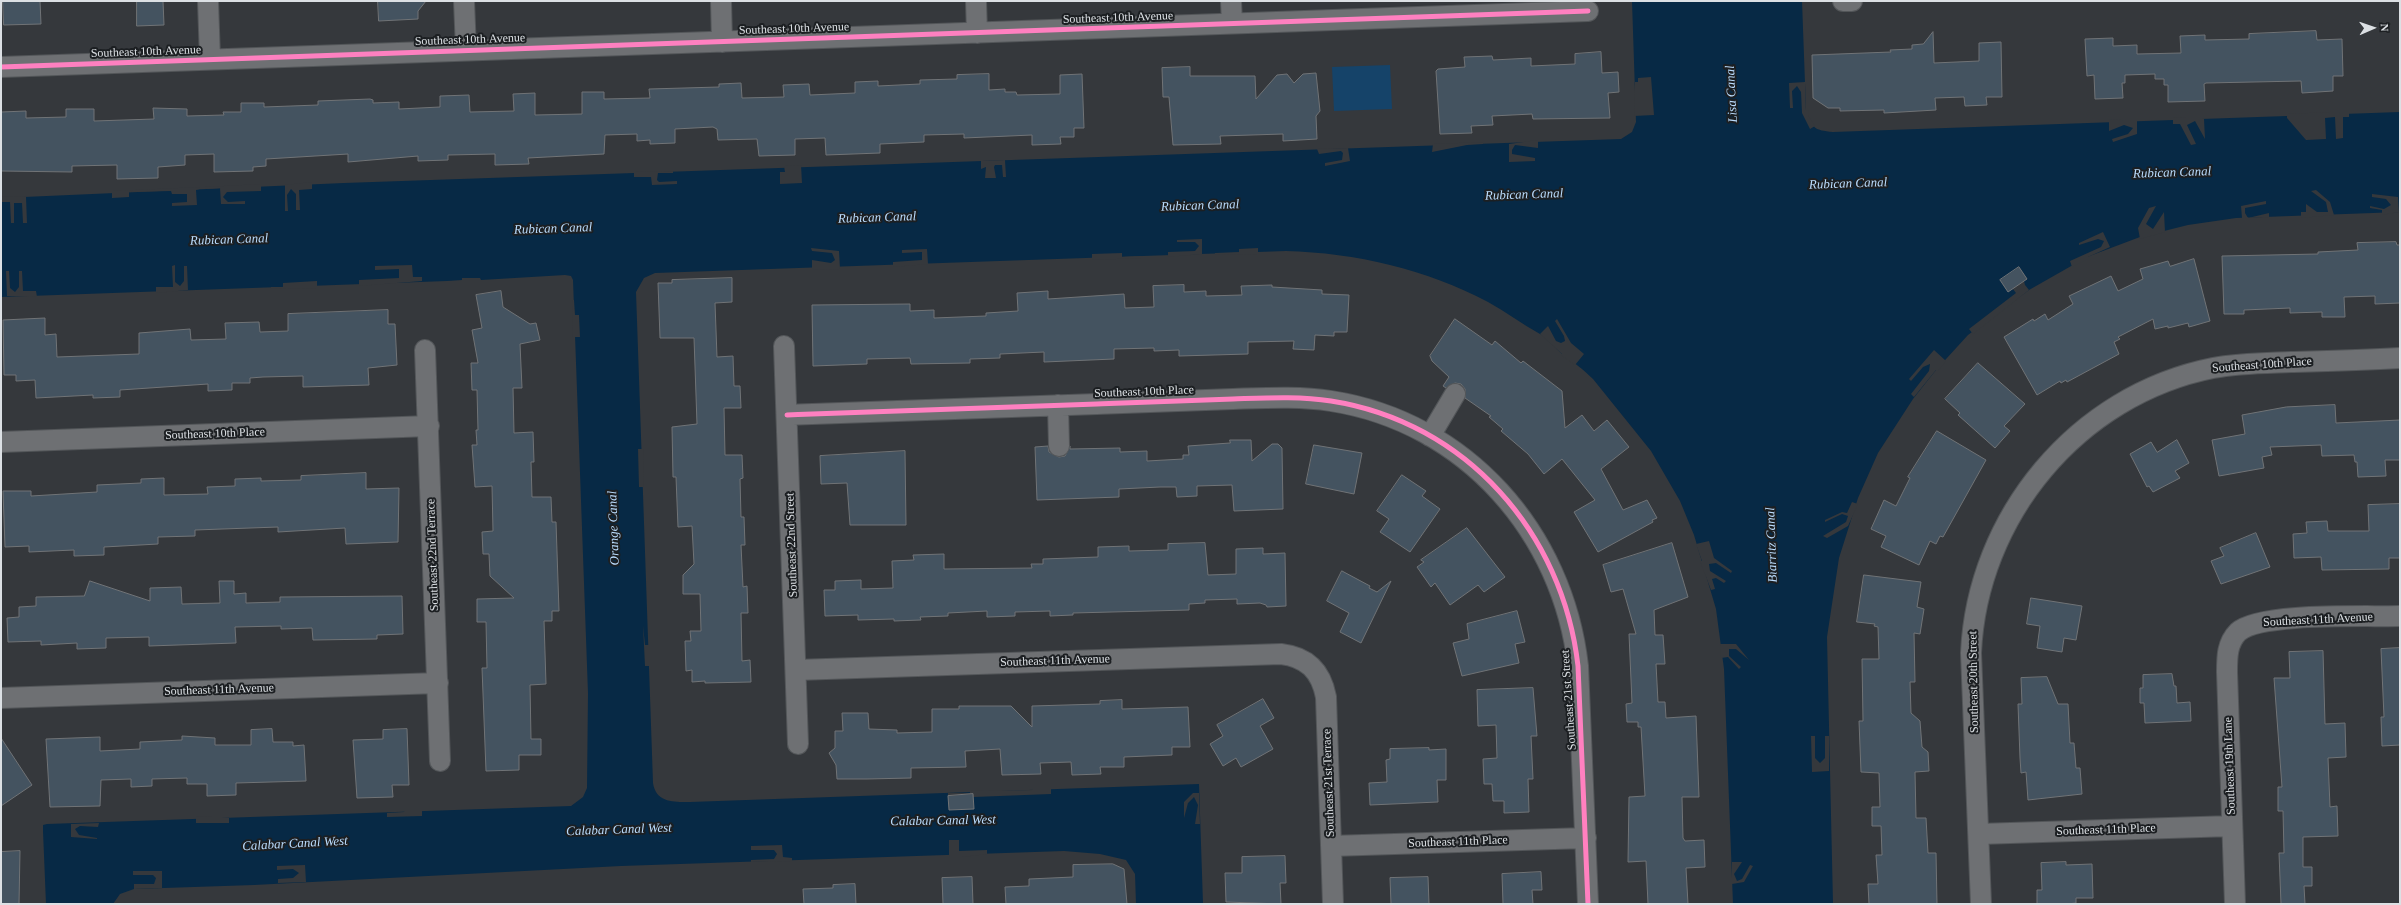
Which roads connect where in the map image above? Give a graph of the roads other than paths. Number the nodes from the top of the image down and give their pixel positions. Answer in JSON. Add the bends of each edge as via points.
{"nodes":[{"id":1,"x":208,"y":1,"type":"edge"},
{"id":2,"x":464,"y":1,"type":"edge"},
{"id":3,"x":721,"y":1,"type":"edge"},
{"id":4,"x":976,"y":1,"type":"edge"},
{"id":5,"x":1232,"y":1,"type":"edge"},
{"id":6,"x":1843,"y":1,"type":"edge"},
{"id":7,"x":1852,"y":1,"type":"edge"},
{"id":8,"x":1488,"y":8,"type":"edge"},
{"id":9,"x":1588,"y":11,"type":"dead end"},
{"id":10,"x":1232,"y":24,"type":"junction"},
{"id":11,"x":977,"y":33,"type":"junction"},
{"id":12,"x":722,"y":42,"type":"junction"},
{"id":13,"x":466,"y":50,"type":"junction"},
{"id":14,"x":210,"y":59,"type":"junction"},
{"id":15,"x":1,"y":67,"type":"edge"},
{"id":16,"x":784,"y":346,"type":"dead end"},
{"id":17,"x":425,"y":350,"type":"dead end"},
{"id":18,"x":2400,"y":358,"type":"edge"},
{"id":19,"x":1455,"y":394,"type":"dead end"},
{"id":20,"x":1058,"y":405,"type":"junction"},
{"id":21,"x":787,"y":415,"type":"junction"},
{"id":22,"x":429,"y":426,"type":"junction"},
{"id":23,"x":1430,"y":436,"type":"junction"},
{"id":24,"x":1,"y":442,"type":"edge"},
{"id":25,"x":1059,"y":446,"type":"dead end"},
{"id":26,"x":2054,"y":456,"type":"joint"},
{"id":27,"x":1483,"y":474,"type":"joint"},
{"id":28,"x":2400,"y":616,"type":"edge"},
{"id":29,"x":2239,"y":632,"type":"joint"},
{"id":30,"x":1312,"y":666,"type":"joint"},
{"id":31,"x":796,"y":670,"type":"junction"},
{"id":32,"x":438,"y":683,"type":"junction"},
{"id":33,"x":1,"y":698,"type":"edge"},
{"id":34,"x":798,"y":744,"type":"dead end"},
{"id":35,"x":440,"y":761,"type":"dead end"},
{"id":36,"x":2232,"y":826,"type":"junction"},
{"id":37,"x":1979,"y":834,"type":"junction"},
{"id":38,"x":1586,"y":838,"type":"junction"},
{"id":39,"x":1331,"y":846,"type":"junction"},
{"id":40,"x":1333,"y":904,"type":"edge"},
{"id":41,"x":1588,"y":904,"type":"edge"},
{"id":42,"x":1981,"y":904,"type":"edge"},
{"id":43,"x":2235,"y":904,"type":"edge"}],
"edges":[{"from":1,"to":14,"type":"street"},
{"from":2,"to":13,"type":"street"},
{"from":3,"to":12,"type":"street"},
{"from":4,"to":11,"type":"street"},
{"from":5,"to":10,"type":"street"},
{"from":6,"to":7,"type":"street"},
{"from":8,"to":9,"type":"street","name":"Southeast 10th Avenue"},
{"from":8,"to":10,"type":"street","name":"Southeast 10th Avenue"},
{"from":10,"to":11,"type":"street","name":"Southeast 10th Avenue"},
{"from":11,"to":12,"type":"street","name":"Southeast 10th Avenue"},
{"from":12,"to":13,"type":"street","name":"Southeast 10th Avenue"},
{"from":13,"to":14,"type":"street","name":"Southeast 10th Avenue"},
{"from":14,"to":15,"type":"street","name":"Southeast 10th Avenue"},
{"from":16,"to":21,"type":"street","name":"Southeast 22nd Street"},
{"from":17,"to":22,"type":"street","name":"Southeast 22nd Terrace"},
{"from":18,"to":26,"type":"street","name":"Southeast 10th Place","via":[[2245,364],[2191,373],[2138,395],[2111,410]]},
{"from":19,"to":23,"type":"street"},
{"from":20,"to":21,"type":"street","name":"Southeast 10th Place"},
{"from":20,"to":23,"type":"street","name":"Southeast 10th Place","via":[[1314,399],[1361,407]]},
{"from":20,"to":25,"type":"street"},
{"from":21,"to":31,"type":"street","name":"Southeast 22nd Street"},
{"from":22,"to":24,"type":"street","name":"Southeast 10th Place"},
{"from":22,"to":32,"type":"street","name":"Southeast 22nd Terrace"},
{"from":23,"to":27,"type":"street","name":"Southeast 10th Place"},
{"from":26,"to":37,"type":"street","name":"Southeast 20th Street","via":[[2022,494],[2005,524],[1984,574],[1974,615],[1971,653]]},
{"from":27,"to":38,"type":"street","name":"Southeast 21st Street","via":[[1513,505],[1532,533],[1555,577],[1569,617],[1578,666]]},
{"from":28,"to":29,"type":"street","name":"Southeast 11th Avenue","via":[[2272,620],[2250,625]]},
{"from":29,"to":36,"type":"street","name":"Southeast 19th Lane","via":[[2229,646],[2228,657]]},
{"from":30,"to":31,"type":"street","name":"Southeast 11th Avenue","via":[[1299,658],[1281,654]]},
{"from":30,"to":39,"type":"street","name":"Southeast 21st Terrace","via":[[1322,680],[1326,697]]},
{"from":31,"to":34,"type":"street","name":"Southeast 22nd Street"},
{"from":32,"to":33,"type":"street","name":"Southeast 11th Avenue"},
{"from":32,"to":35,"type":"street","name":"Southeast 22nd Terrace"},
{"from":36,"to":37,"type":"street","name":"Southeast 11th Place"},
{"from":36,"to":43,"type":"street","name":"Southeast 19th Lane"},
{"from":37,"to":42,"type":"street","name":"Southeast 20th Street"},
{"from":38,"to":39,"type":"street","name":"Southeast 11th Place"},
{"from":38,"to":41,"type":"street","name":"Southeast 21st Street"},
{"from":39,"to":40,"type":"street","name":"Southeast 21st Terrace"}]}
